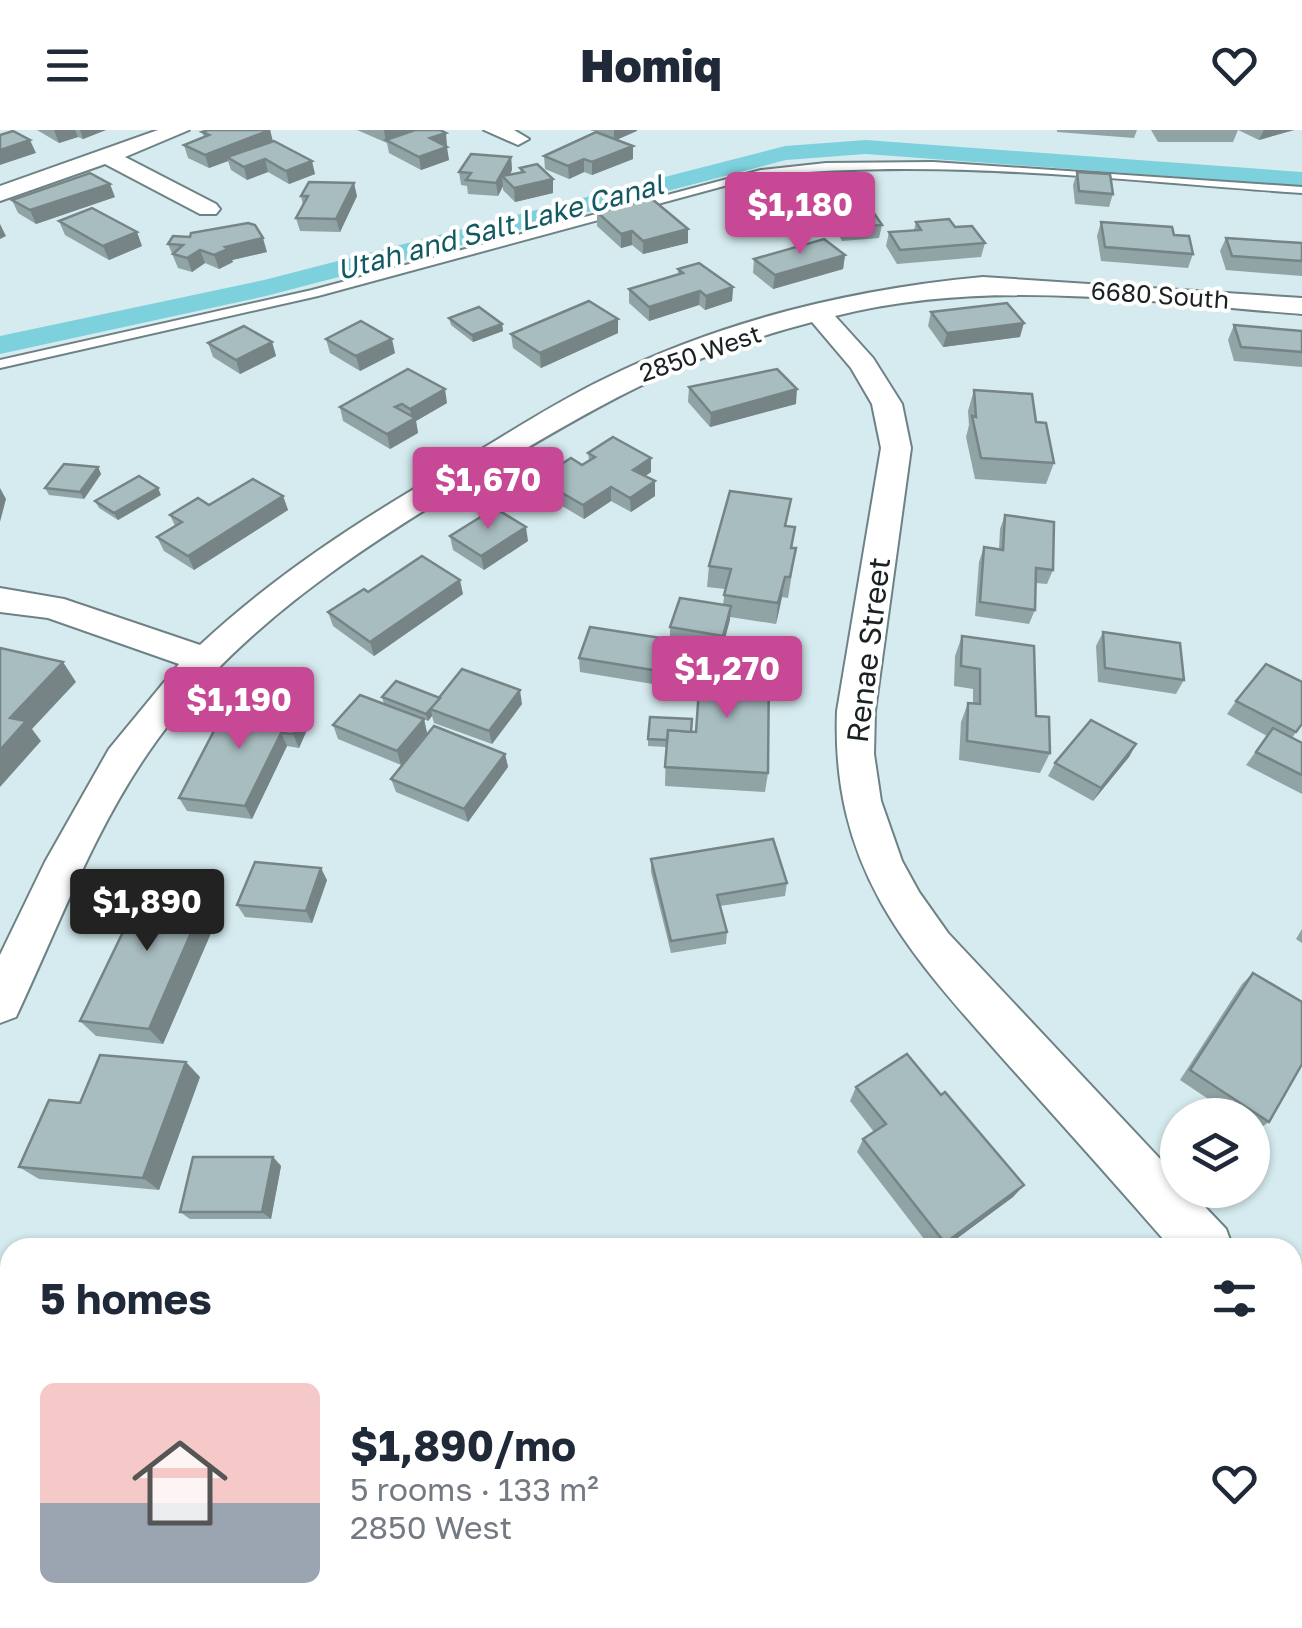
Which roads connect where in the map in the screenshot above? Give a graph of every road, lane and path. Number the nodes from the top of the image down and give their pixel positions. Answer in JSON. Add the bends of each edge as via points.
{"nodes":[{"id":1,"x":178,"y":130,"type":"edge"},
{"id":2,"x":495,"y":130,"type":"edge"},
{"id":3,"x":518,"y":139,"type":"dead end"},
{"id":4,"x":106,"y":156,"type":"junction"},
{"id":5,"x":1302,"y":190,"type":"edge"},
{"id":6,"x":0,"y":194,"type":"edge"},
{"id":7,"x":208,"y":209,"type":"dead end"},
{"id":8,"x":1019,"y":285,"type":"joint"},
{"id":9,"x":1302,"y":306,"type":"edge"},
{"id":10,"x":819,"y":314,"type":"junction"},
{"id":11,"x":0,"y":364,"type":"edge"},
{"id":12,"x":0,"y":600,"type":"edge"},
{"id":13,"x":202,"y":658,"type":"junction"},
{"id":14,"x":0,"y":1002,"type":"edge"},
{"id":15,"x":1197,"y":1238,"type":"edge"}],
"edges":[{"from":1,"to":4,"type":"street"},
{"from":2,"to":3,"type":"street"},
{"from":4,"to":6,"type":"street"},
{"from":4,"to":7,"type":"street"},
{"from":5,"to":11,"type":"lane","via":[[933,165],[760,172],[314,293]]},
{"from":8,"to":9,"type":"street","name":"6680 South"},
{"from":8,"to":10,"type":"street","name":"2850 West","via":[[919,291]]},
{"from":10,"to":13,"type":"street","name":"2850 West","via":[[694,350],[611,386],[334,554]]},
{"from":10,"to":15,"type":"street","name":"Renae Street","via":[[863,364],[886,404],[896,448],[856,711],[862,801],[882,864],[932,947]]},
{"from":12,"to":13,"type":"street","via":[[52,608]]},
{"from":13,"to":14,"type":"street","name":"2850 West","via":[[143,731],[90,817]]}]}
